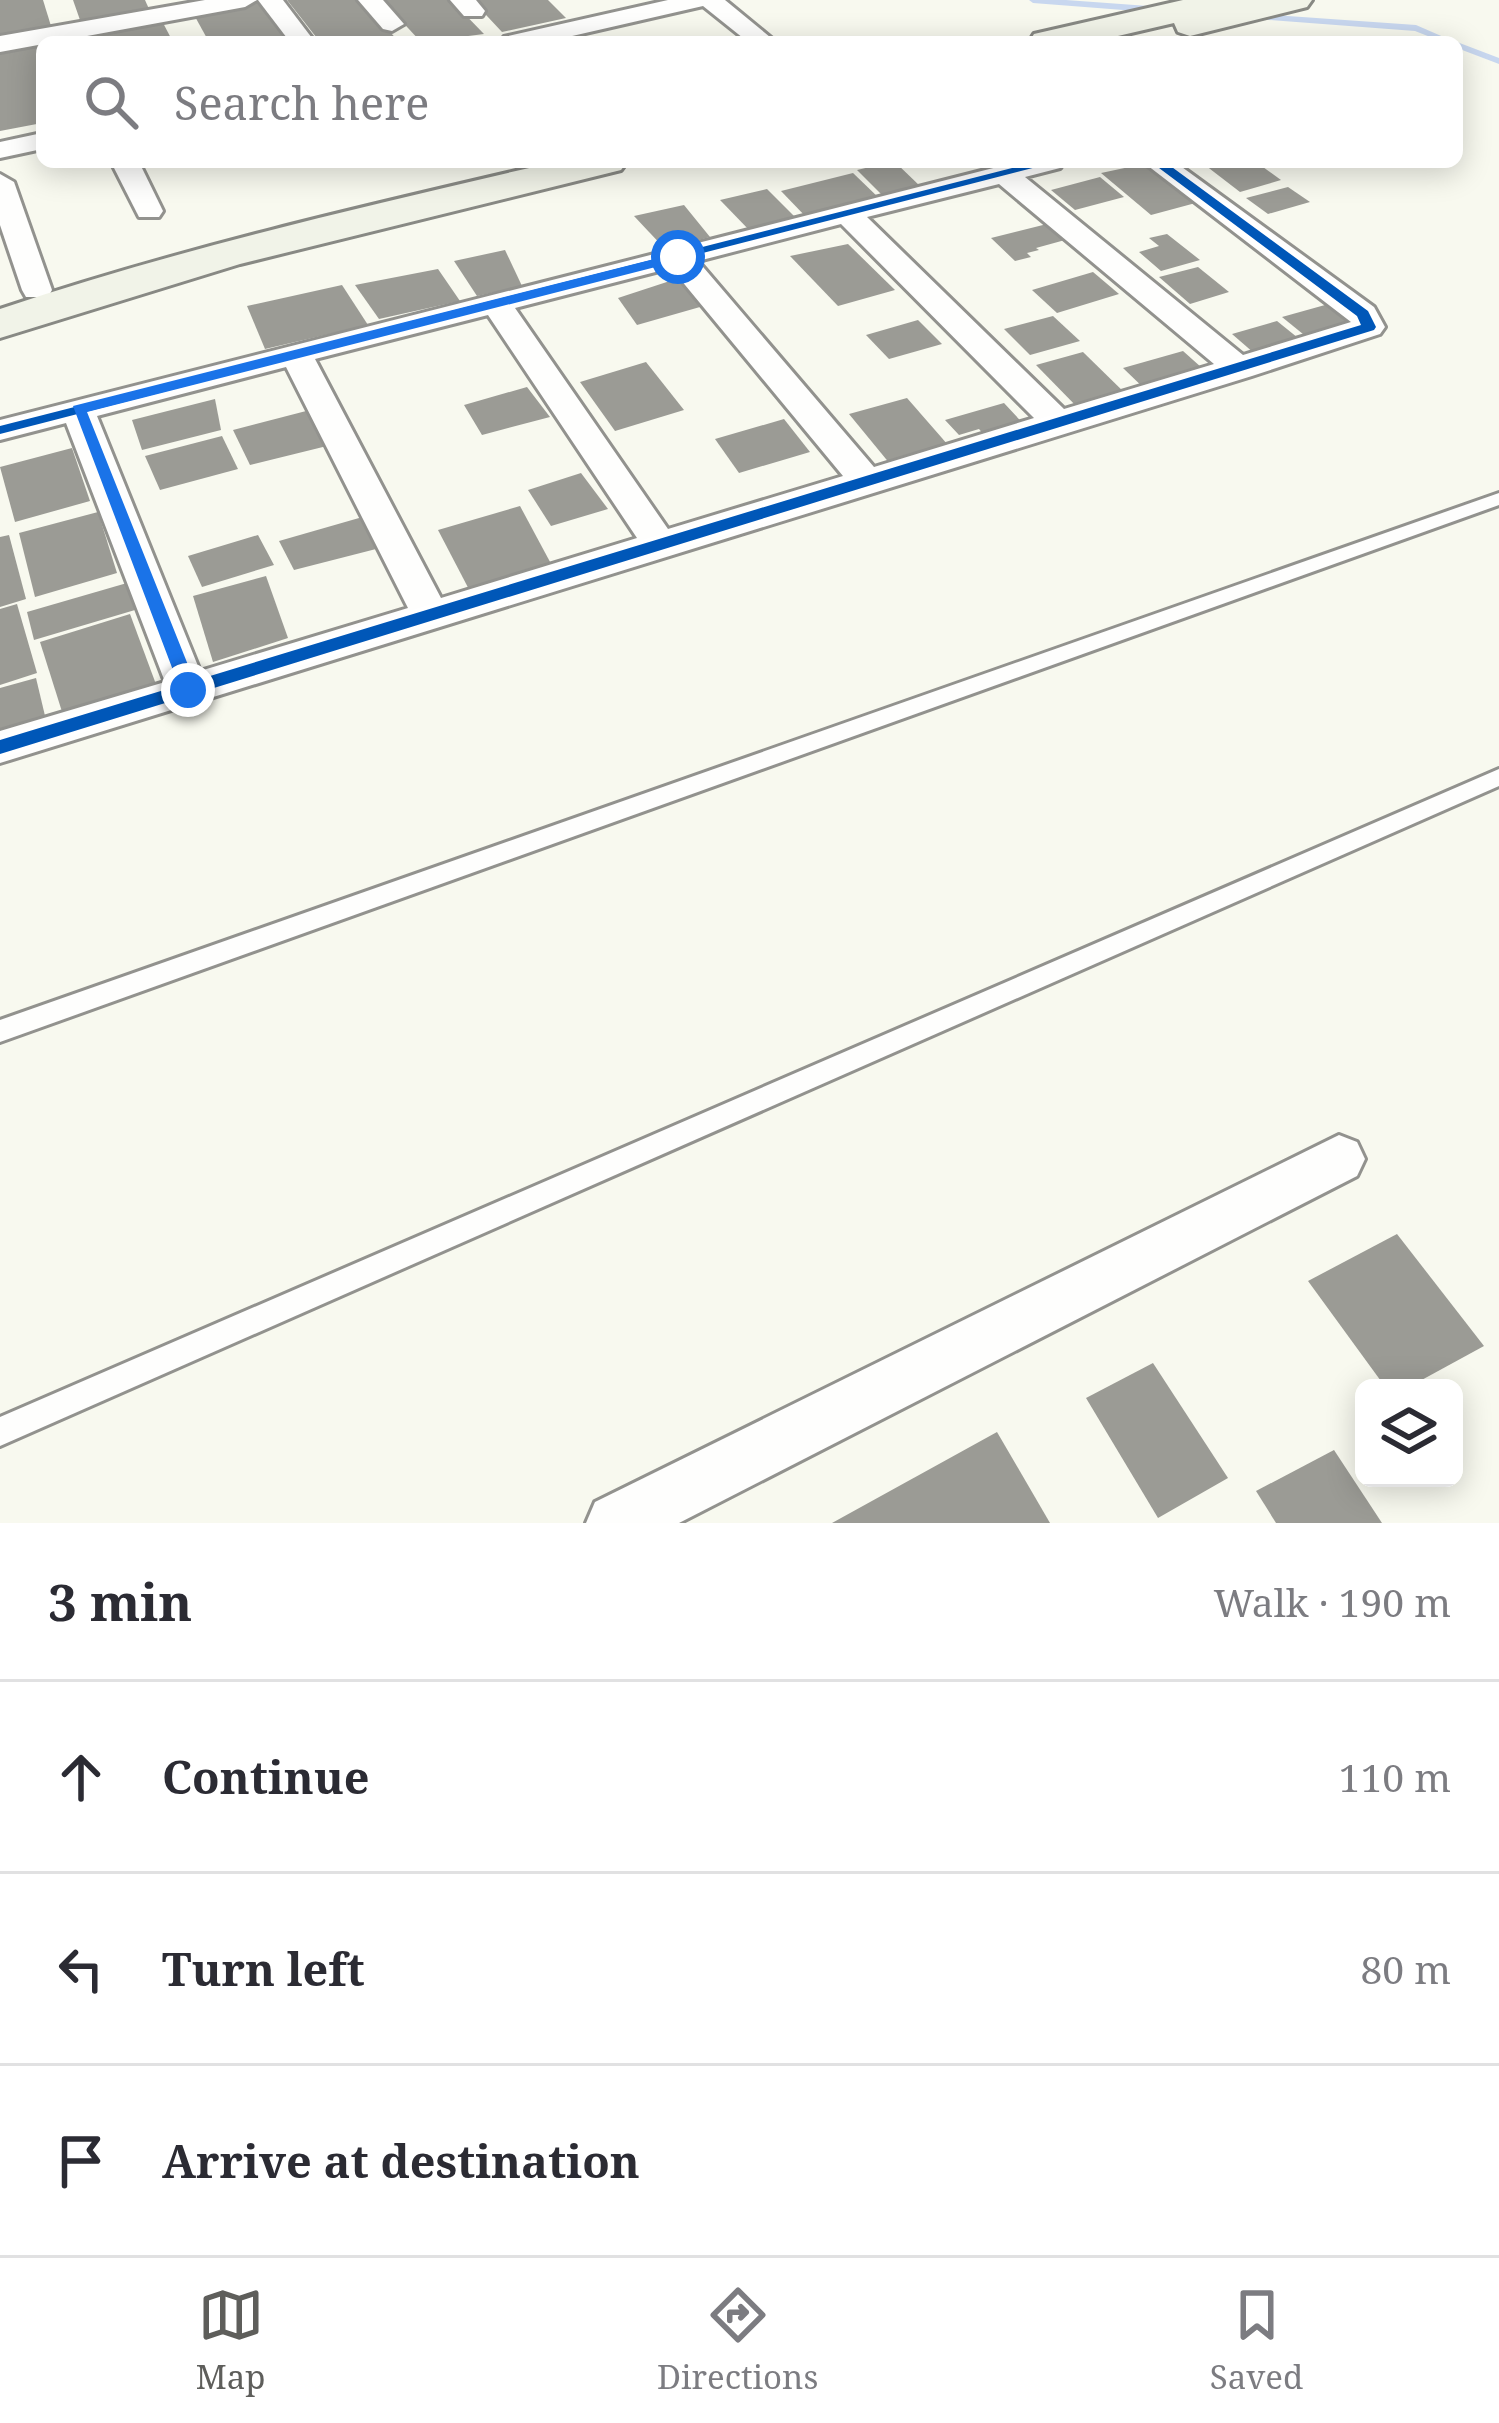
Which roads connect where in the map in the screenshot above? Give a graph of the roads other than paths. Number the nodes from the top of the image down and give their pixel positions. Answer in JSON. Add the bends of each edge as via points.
{"nodes":[{"id":1,"x":60,"y":0,"type":"edge"},
{"id":2,"x":245,"y":0,"type":"edge"},
{"id":3,"x":270,"y":0,"type":"edge"},
{"id":4,"x":370,"y":0,"type":"edge"},
{"id":5,"x":565,"y":0,"type":"edge"},
{"id":6,"x":1227,"y":0,"type":"edge"},
{"id":7,"x":694,"y":1,"type":"edge"},
{"id":8,"x":1290,"y":1,"type":"edge"},
{"id":9,"x":166,"y":7,"type":"edge"},
{"id":10,"x":1175,"y":20,"type":"junction"},
{"id":11,"x":603,"y":21,"type":"junction"},
{"id":12,"x":392,"y":24,"type":"dead end"},
{"id":13,"x":78,"y":34,"type":"edge"},
{"id":14,"x":190,"y":36,"type":"edge"},
{"id":15,"x":298,"y":36,"type":"edge"},
{"id":16,"x":544,"y":36,"type":"edge"},
{"id":17,"x":632,"y":36,"type":"edge"},
{"id":18,"x":754,"y":36,"type":"edge"},
{"id":19,"x":1082,"y":36,"type":"edge"},
{"id":20,"x":1134,"y":36,"type":"edge"},
{"id":21,"x":36,"y":39,"type":"edge"},
{"id":22,"x":0,"y":44,"type":"edge"},
{"id":23,"x":36,"y":142,"type":"edge"},
{"id":24,"x":0,"y":150,"type":"edge"},
{"id":25,"x":128,"y":168,"type":"edge"},
{"id":26,"x":504,"y":168,"type":"edge"},
{"id":27,"x":582,"y":168,"type":"edge"},
{"id":28,"x":1027,"y":168,"type":"edge"},
{"id":29,"x":1165,"y":168,"type":"edge"},
{"id":30,"x":1004,"y":174,"type":"junction"},
{"id":31,"x":0,"y":182,"type":"edge"},
{"id":32,"x":149,"y":211,"type":"dead end"},
{"id":33,"x":847,"y":214,"type":"junction"},
{"id":34,"x":678,"y":257,"type":"junction"},
{"id":35,"x":19,"y":297,"type":"edge"},
{"id":36,"x":496,"y":303,"type":"junction"},
{"id":37,"x":0,"y":324,"type":"edge"},
{"id":38,"x":296,"y":354,"type":"junction"},
{"id":39,"x":1240,"y":369,"type":"junction"},
{"id":40,"x":79,"y":410,"type":"junction"},
{"id":41,"x":1059,"y":424,"type":"junction"},
{"id":42,"x":0,"y":430,"type":"edge"},
{"id":43,"x":868,"y":483,"type":"junction"},
{"id":44,"x":1499,"y":500,"type":"edge"},
{"id":45,"x":661,"y":546,"type":"junction"},
{"id":46,"x":431,"y":616,"type":"junction"},
{"id":47,"x":188,"y":690,"type":"junction"},
{"id":48,"x":0,"y":747,"type":"edge"},
{"id":49,"x":1499,"y":777,"type":"edge"},
{"id":50,"x":0,"y":1031,"type":"edge"},
{"id":51,"x":1340,"y":1159,"type":"dead end"},
{"id":52,"x":0,"y":1432,"type":"edge"},
{"id":53,"x":616,"y":1523,"type":"edge"}],
"edges":[{"from":1,"to":13,"type":"street"},
{"from":2,"to":9,"type":"street"},
{"from":3,"to":15,"type":"street"},
{"from":4,"to":12,"type":"street"},
{"from":5,"to":11,"type":"street"},
{"from":6,"to":10,"type":"street"},
{"from":7,"to":11,"type":"street"},
{"from":7,"to":18,"type":"street"},
{"from":8,"to":10,"type":"street"},
{"from":9,"to":13,"type":"street"},
{"from":9,"to":14,"type":"street"},
{"from":10,"to":19,"type":"street"},
{"from":10,"to":20,"type":"street"},
{"from":11,"to":16,"type":"street"},
{"from":11,"to":17,"type":"street"},
{"from":21,"to":22,"type":"street"},
{"from":23,"to":24,"type":"street"},
{"from":25,"to":32,"type":"street"},
{"from":26,"to":35,"type":"street","via":[[204,238]]},
{"from":27,"to":37,"type":"street","via":[[301,234]]},
{"from":28,"to":30,"type":"street"},
{"from":29,"to":39,"type":"street","via":[[1370,321],[1359,333]]},
{"from":30,"to":33,"type":"street"},
{"from":30,"to":39,"type":"street"},
{"from":31,"to":35,"type":"street"},
{"from":33,"to":34,"type":"street"},
{"from":33,"to":41,"type":"street"},
{"from":34,"to":36,"type":"street"},
{"from":34,"to":43,"type":"street"},
{"from":36,"to":38,"type":"street"},
{"from":36,"to":45,"type":"street"},
{"from":38,"to":40,"type":"street"},
{"from":38,"to":46,"type":"street"},
{"from":39,"to":41,"type":"street"},
{"from":40,"to":42,"type":"street"},
{"from":40,"to":47,"type":"street"},
{"from":41,"to":43,"type":"street"},
{"from":43,"to":45,"type":"street"},
{"from":44,"to":50,"type":"lane"},
{"from":45,"to":46,"type":"street"},
{"from":46,"to":47,"type":"street"},
{"from":47,"to":48,"type":"street"},
{"from":49,"to":52,"type":"lane"},
{"from":51,"to":53,"type":"street"}]}
